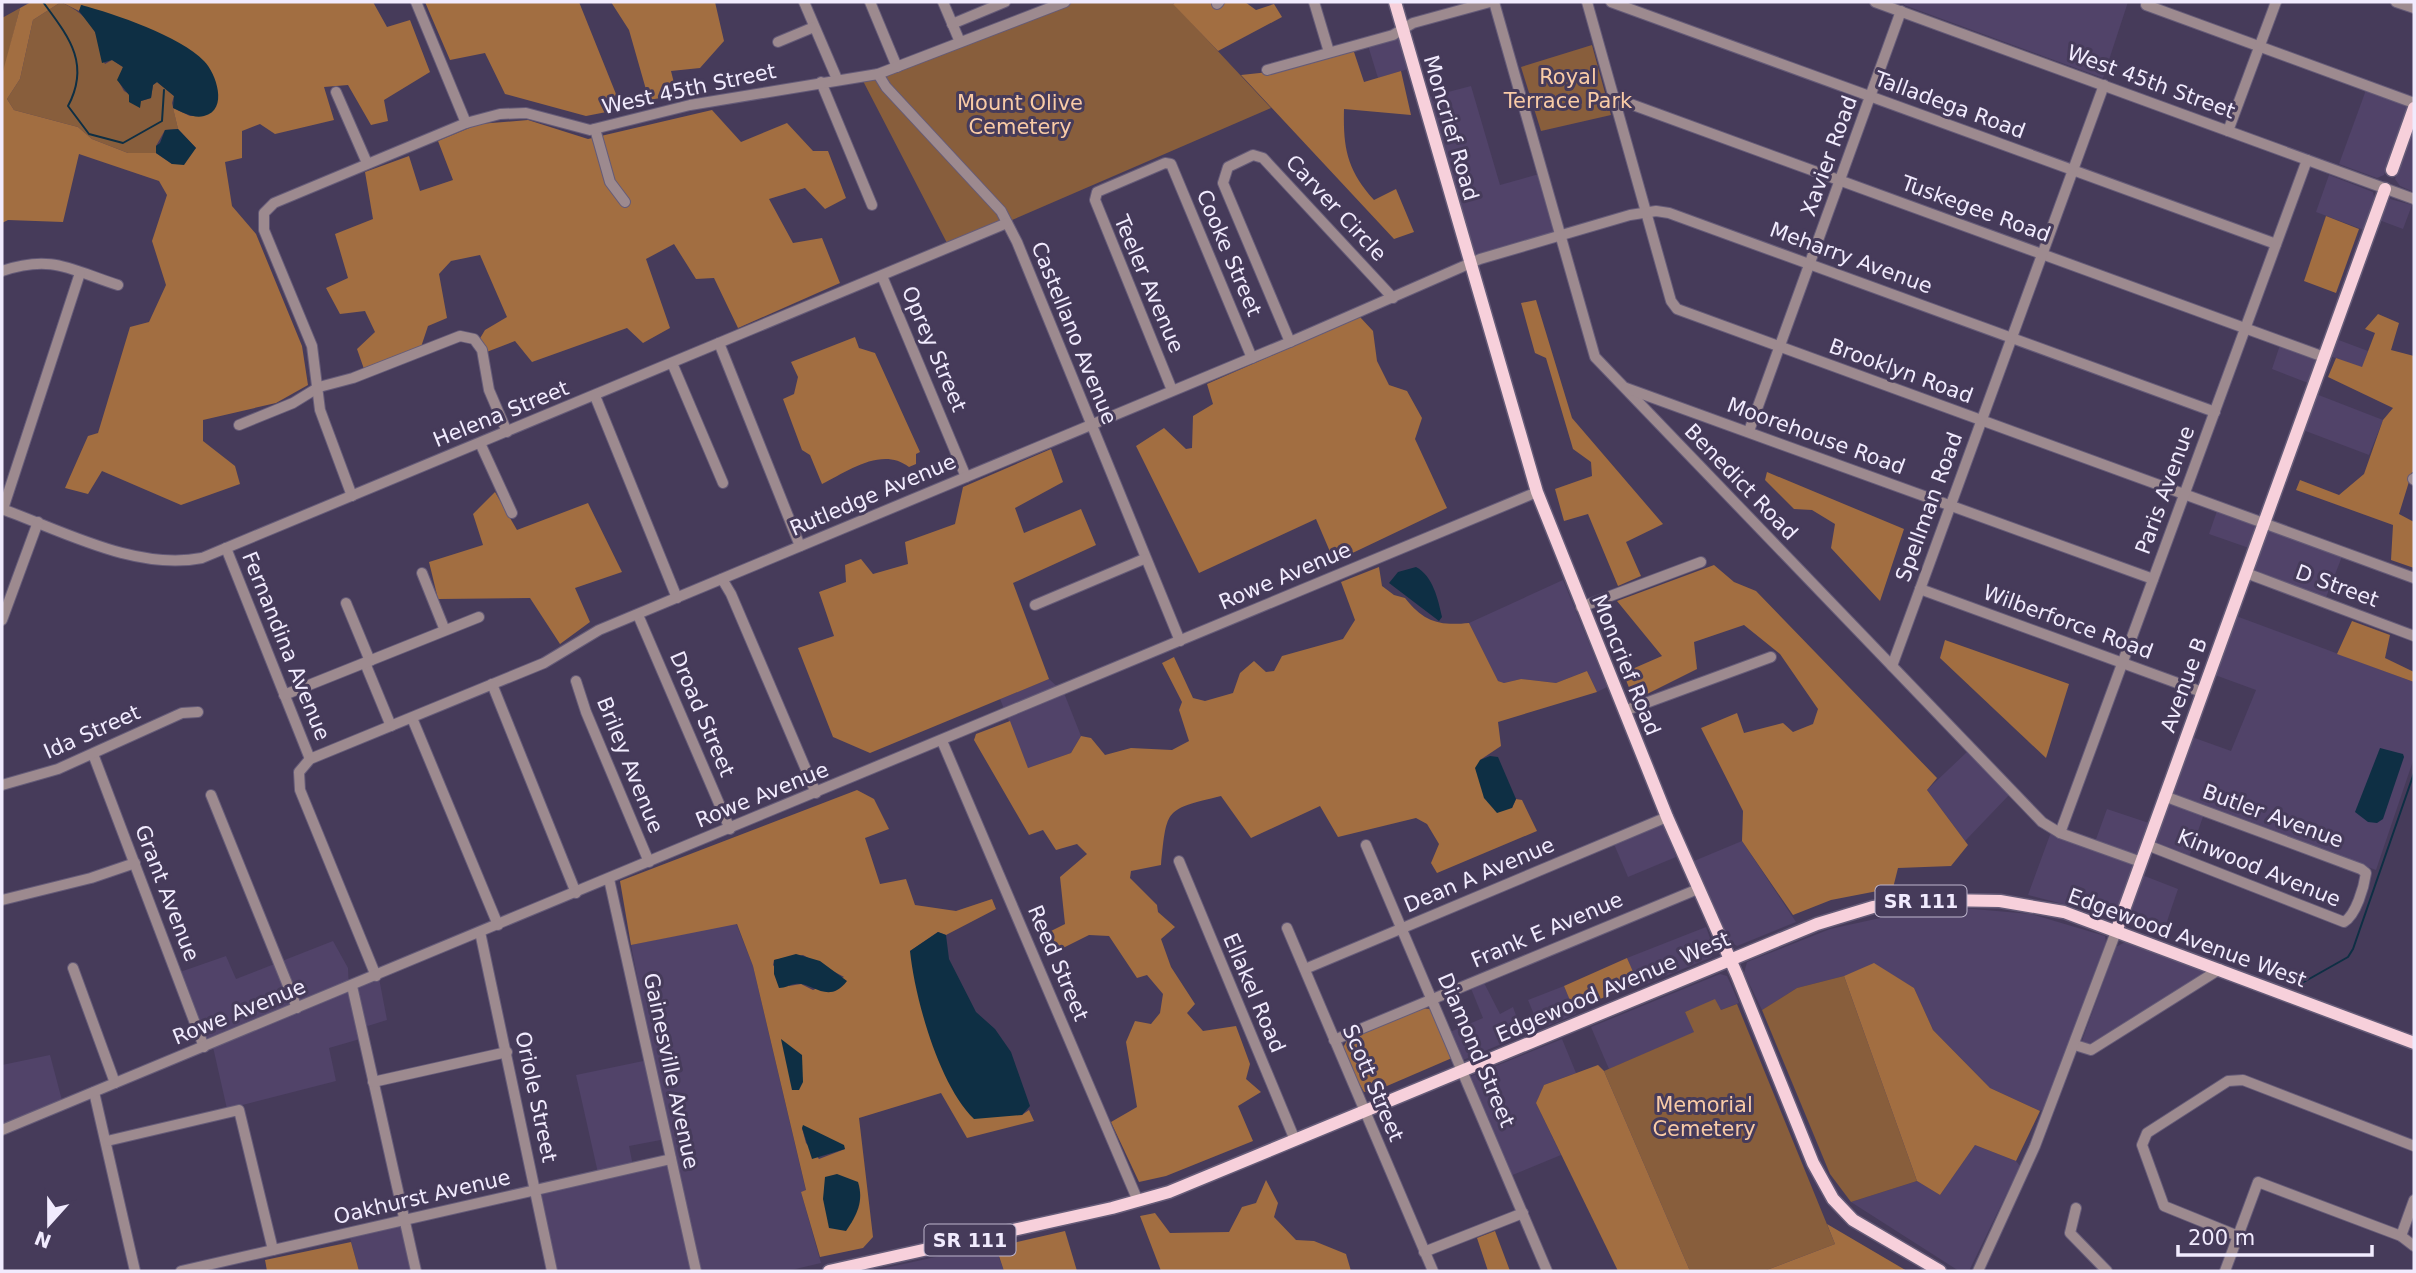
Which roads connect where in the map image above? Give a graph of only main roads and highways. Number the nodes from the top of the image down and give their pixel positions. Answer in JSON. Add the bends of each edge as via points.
{"nodes":[{"id":1,"x":1395,"y":2,"type":"edge"},
{"id":2,"x":2414,"y":105,"type":"edge"},
{"id":3,"x":2392,"y":170,"type":"road end"},
{"id":4,"x":2385,"y":189,"type":"road end"},
{"id":5,"x":2117,"y":929,"type":"junction"},
{"id":6,"x":1730,"y":959,"type":"junction"},
{"id":7,"x":2414,"y":1043,"type":"edge"},
{"id":8,"x":828,"y":1271,"type":"edge"},
{"id":9,"x":1940,"y":1271,"type":"edge"}],
"edges":[{"from":1,"to":6,"type":"main road","name":"Moncrief Road","via":[[1537,492],[1667,817]]},
{"from":2,"to":3,"type":"main road","name":"Avenue B"},
{"from":4,"to":5,"type":"main road","name":"Avenue B"},
{"from":5,"to":6,"type":"main road","name":"Edgewood Avenue West","number":"SR 111","via":[[2071,913],[2013,902],[1921,901],[1854,911]]},
{"from":5,"to":7,"type":"main road","name":"Edgewood Avenue West","number":"SR 111"},
{"from":6,"to":8,"type":"main road","name":"Edgewood Avenue West","number":"SR 111","via":[[1138,1201]]},
{"from":6,"to":9,"type":"main road","name":"Moncrief Road","via":[[1825,1188],[1853,1220]]}]}
